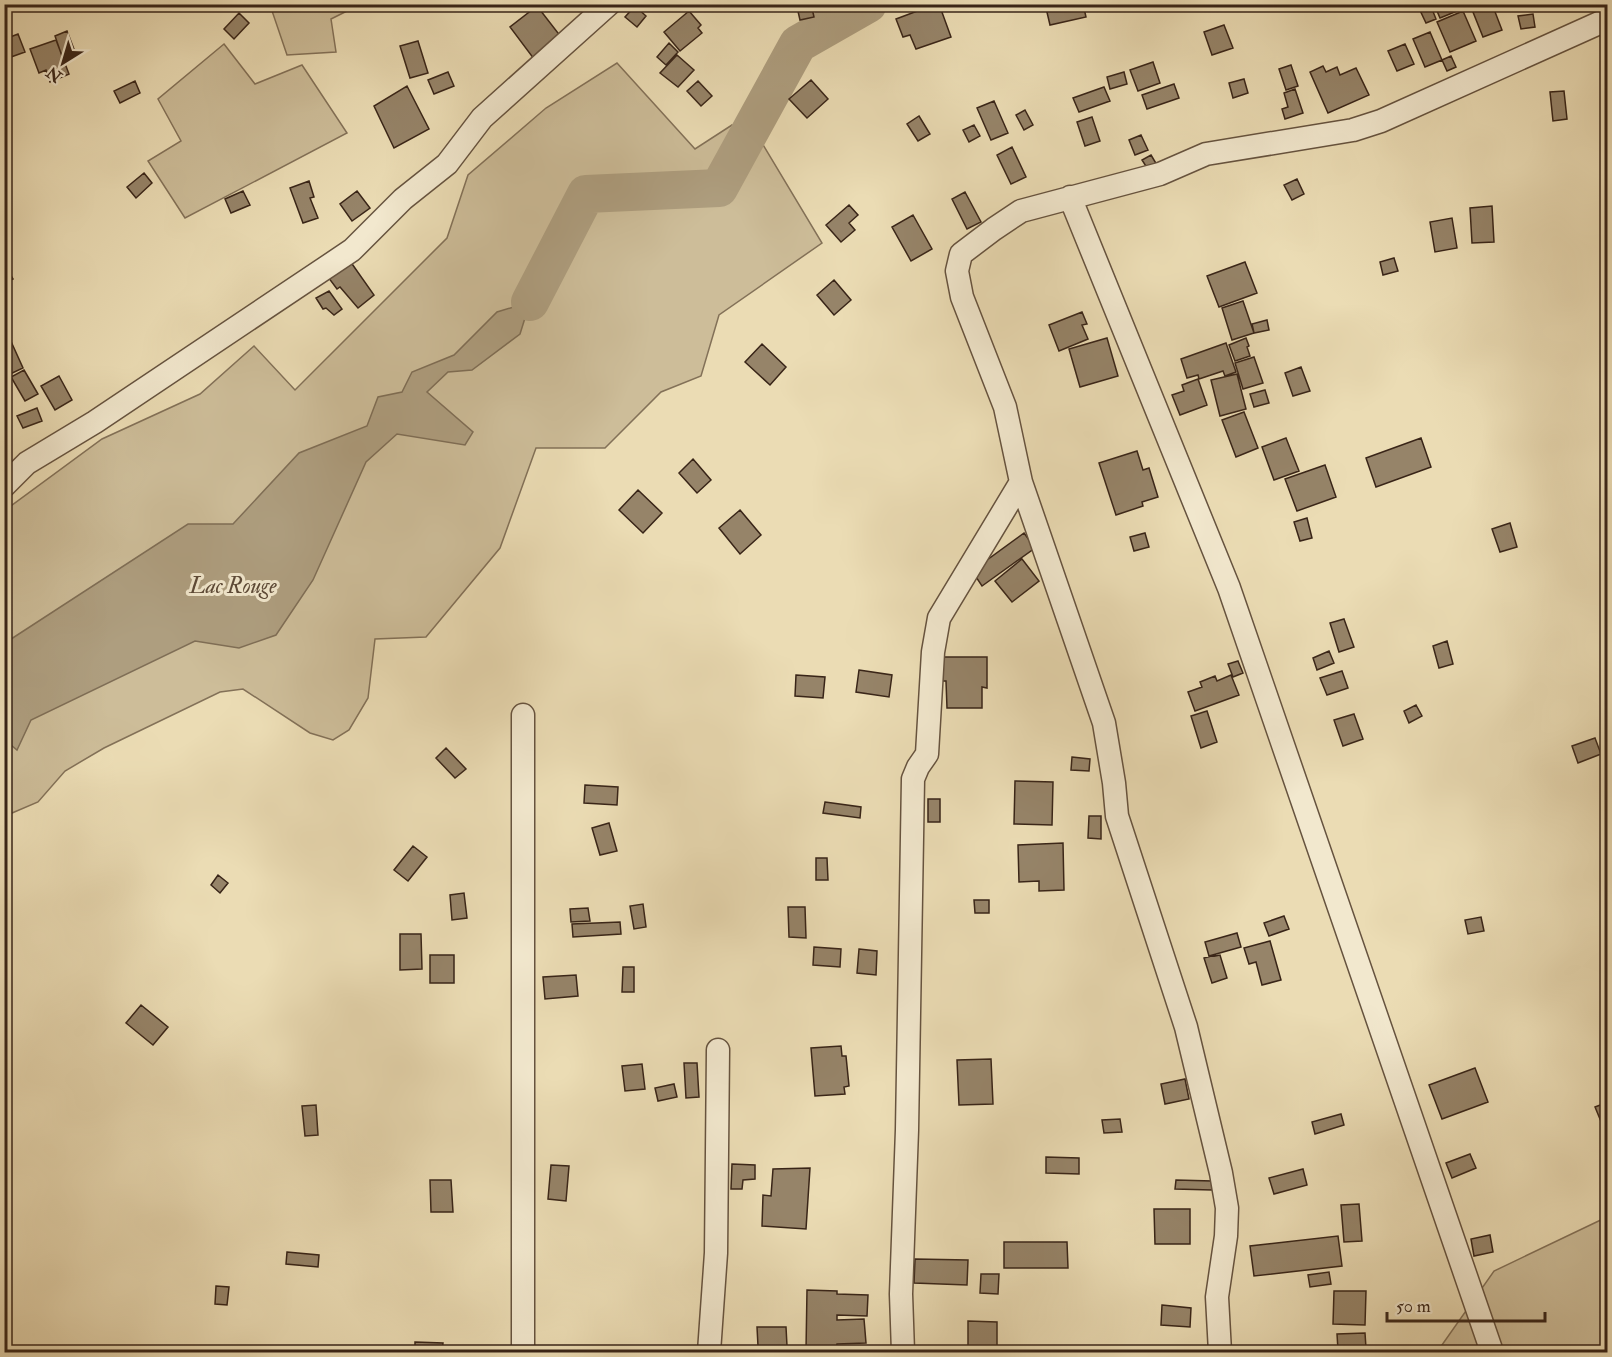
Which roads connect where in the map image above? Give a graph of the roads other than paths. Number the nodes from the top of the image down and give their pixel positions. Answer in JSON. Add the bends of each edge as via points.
{"nodes":[{"id":1,"x":609,"y":4,"type":"edge"},
{"id":2,"x":1608,"y":19,"type":"edge"},
{"id":3,"x":1070,"y":197,"type":"junction"},
{"id":4,"x":1021,"y":482,"type":"junction"},
{"id":5,"x":4,"y":486,"type":"edge"},
{"id":6,"x":523,"y":715,"type":"dead end"},
{"id":7,"x":718,"y":1050,"type":"dead end"},
{"id":8,"x":523,"y":1353,"type":"edge"},
{"id":9,"x":709,"y":1353,"type":"edge"},
{"id":10,"x":903,"y":1353,"type":"edge"},
{"id":11,"x":1220,"y":1353,"type":"edge"},
{"id":12,"x":1492,"y":1353,"type":"edge"}],
"edges":[{"from":1,"to":5,"type":"street","via":[[482,118],[447,164],[403,199],[352,250],[27,463]]},
{"from":2,"to":3,"type":"street","via":[[1381,121],[1353,130],[1206,154],[1160,174]]},
{"from":3,"to":4,"type":"street","via":[[1021,211],[961,254],[957,271],[962,297],[1005,407]]},
{"from":3,"to":12,"type":"street","via":[[1229,588]]},
{"from":4,"to":10,"type":"street","via":[[939,618],[927,754],[913,779],[901,1294]]},
{"from":4,"to":11,"type":"street","via":[[1104,723],[1117,816],[1186,1027],[1221,1173],[1227,1208],[1217,1297]]},
{"from":6,"to":8,"type":"street"},
{"from":7,"to":9,"type":"street","via":[[716,1253]]}]}
